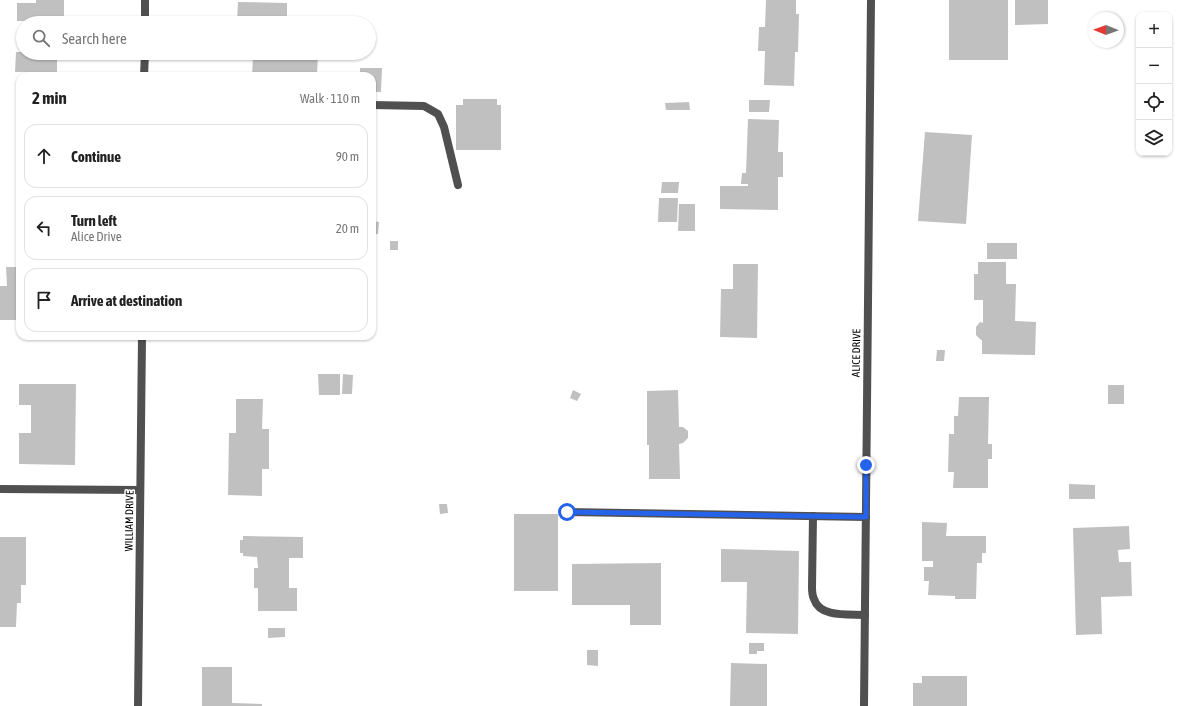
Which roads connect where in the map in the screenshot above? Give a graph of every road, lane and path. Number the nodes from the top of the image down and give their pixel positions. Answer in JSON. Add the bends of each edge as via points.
{"nodes":[{"id":1,"x":145,"y":0,"type":"edge"},
{"id":2,"x":871,"y":0,"type":"edge"},
{"id":3,"x":145,"y":16,"type":"edge"},
{"id":4,"x":145,"y":60,"type":"edge"},
{"id":5,"x":144,"y":72,"type":"edge"},
{"id":6,"x":376,"y":105,"type":"edge"},
{"id":7,"x":458,"y":185,"type":"dead end"},
{"id":8,"x":142,"y":340,"type":"edge"},
{"id":9,"x":0,"y":489,"type":"edge"},
{"id":10,"x":140,"y":490,"type":"junction"},
{"id":11,"x":567,"y":512,"type":"dead end"},
{"id":12,"x":813,"y":516,"type":"junction"},
{"id":13,"x":866,"y":517,"type":"junction"},
{"id":14,"x":865,"y":615,"type":"junction"},
{"id":15,"x":138,"y":706,"type":"edge"},
{"id":16,"x":864,"y":706,"type":"edge"}],
"edges":[{"from":1,"to":3,"type":"street"},
{"from":2,"to":13,"type":"street","name":"ALICE DRIVE"},
{"from":4,"to":5,"type":"street"},
{"from":6,"to":7,"type":"street","via":[[424,106],[438,114],[444,127]]},
{"from":8,"to":10,"type":"street","name":"WILLIAM DRIVE"},
{"from":9,"to":10,"type":"street"},
{"from":10,"to":15,"type":"street","name":"WILLIAM DRIVE"},
{"from":11,"to":12,"type":"street"},
{"from":12,"to":13,"type":"street"},
{"from":12,"to":14,"type":"street","via":[[812,587],[815,604],[822,610],[835,614]]},
{"from":13,"to":14,"type":"street","name":"ALICE DRIVE"},
{"from":14,"to":16,"type":"street","name":"ALICE DRIVE"}]}
